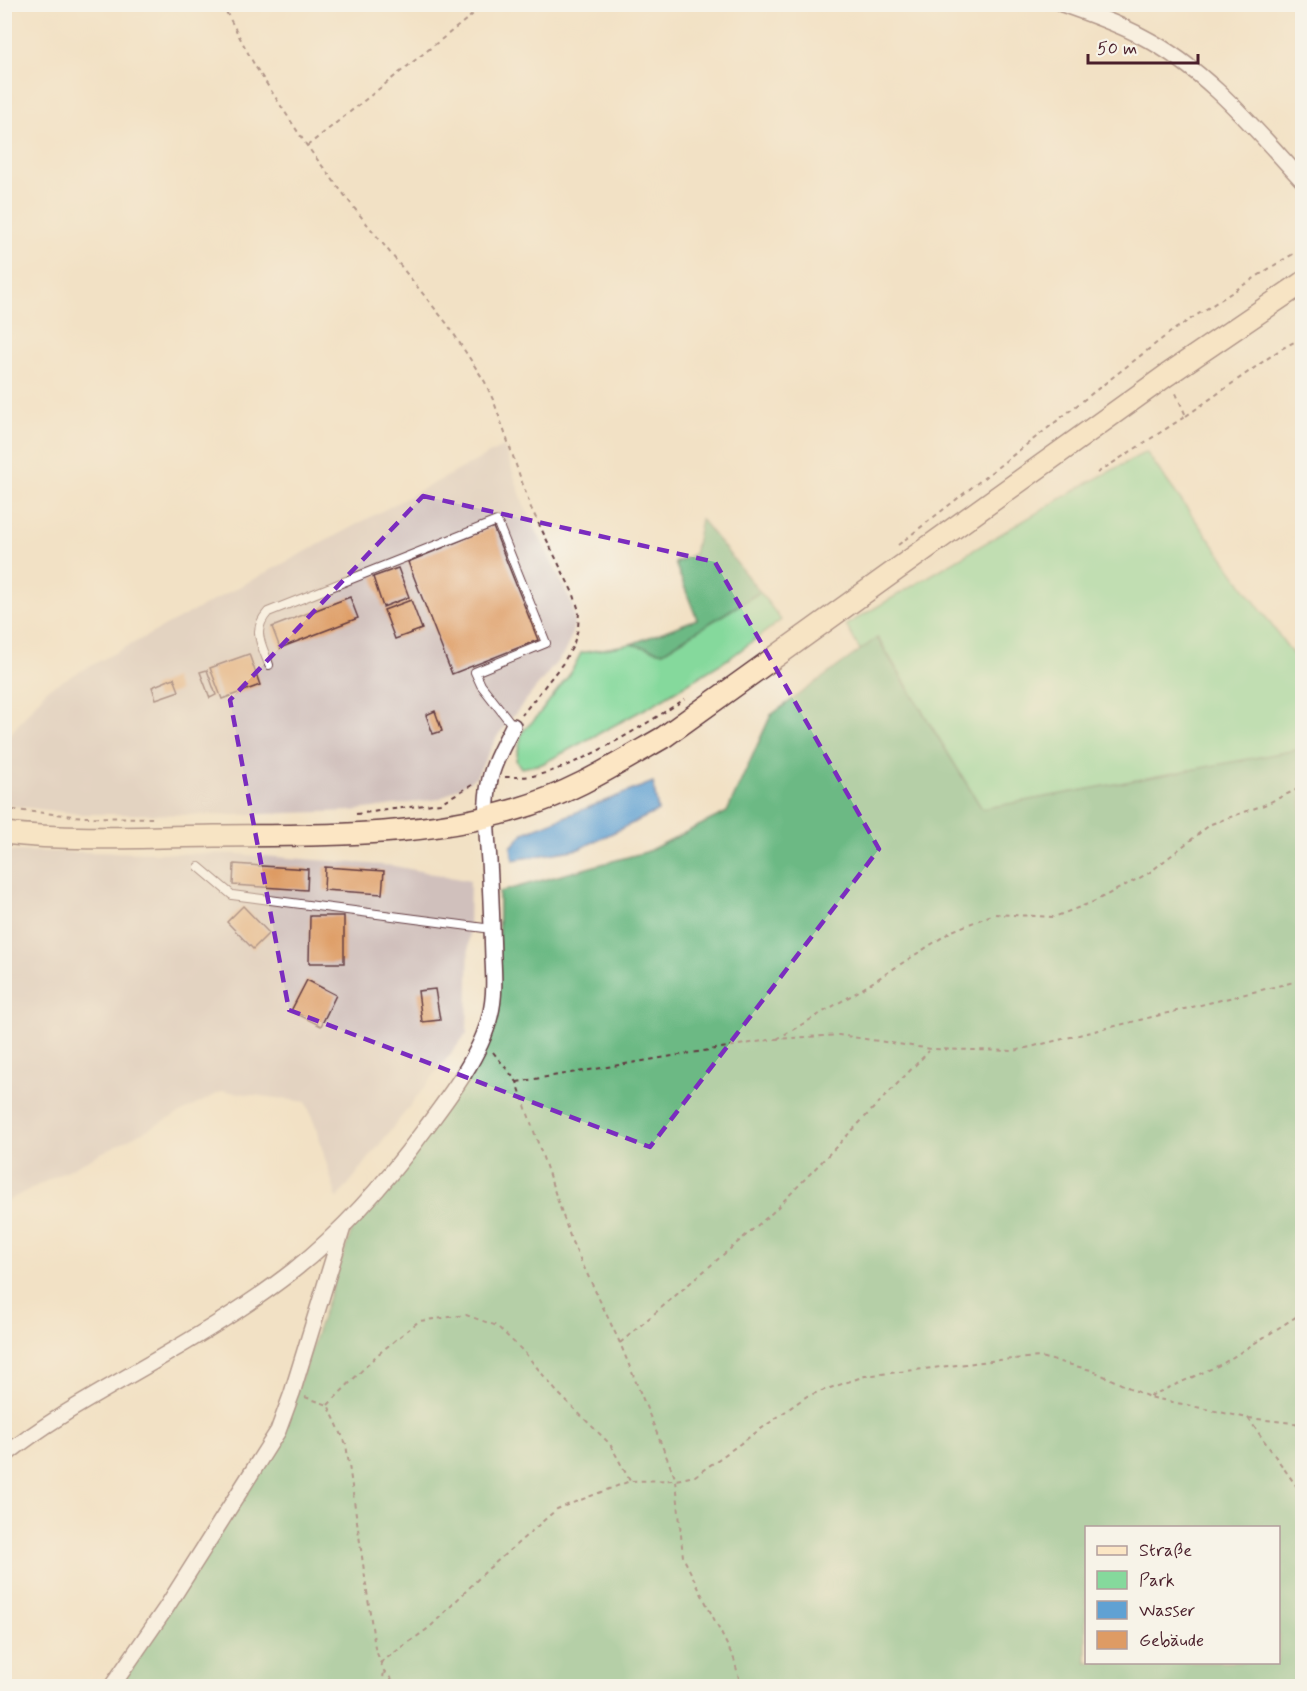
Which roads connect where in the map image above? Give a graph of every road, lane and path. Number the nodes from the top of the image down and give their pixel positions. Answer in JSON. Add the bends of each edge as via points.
{"nodes":[{"id":1,"x":222,"y":4,"type":"edge"},
{"id":2,"x":486,"y":4,"type":"edge"},
{"id":3,"x":1062,"y":4,"type":"edge"},
{"id":4,"x":307,"y":146,"type":"junction"},
{"id":5,"x":1302,"y":180,"type":"edge"},
{"id":6,"x":1302,"y":249,"type":"edge"},
{"id":7,"x":1302,"y":283,"type":"edge"},
{"id":8,"x":1302,"y":338,"type":"edge"},
{"id":9,"x":1167,"y":375,"type":"junction"},
{"id":10,"x":1186,"y":416,"type":"junction"},
{"id":11,"x":1097,"y":472,"type":"dead end"},
{"id":12,"x":893,"y":549,"type":"dead end"},
{"id":13,"x":269,"y":665,"type":"dead end"},
{"id":14,"x":691,"y":695,"type":"dead end"},
{"id":15,"x":513,"y":726,"type":"junction"},
{"id":16,"x":490,"y":778,"type":"junction"},
{"id":17,"x":1302,"y":787,"type":"edge"},
{"id":18,"x":4,"y":809,"type":"edge"},
{"id":19,"x":353,"y":815,"type":"dead end"},
{"id":20,"x":485,"y":817,"type":"junction"},
{"id":21,"x":165,"y":818,"type":"dead end"},
{"id":22,"x":4,"y":833,"type":"edge"},
{"id":23,"x":199,"y":867,"type":"dead end"},
{"id":24,"x":492,"y":929,"type":"junction"},
{"id":25,"x":1302,"y":980,"type":"edge"},
{"id":26,"x":482,"y":1038,"type":"junction"},
{"id":27,"x":776,"y":1040,"type":"junction"},
{"id":28,"x":931,"y":1049,"type":"junction"},
{"id":29,"x":517,"y":1082,"type":"junction"},
{"id":30,"x":344,"y":1223,"type":"junction"},
{"id":31,"x":1302,"y":1313,"type":"edge"},
{"id":32,"x":620,"y":1343,"type":"junction"},
{"id":33,"x":292,"y":1393,"type":"junction"},
{"id":34,"x":1149,"y":1397,"type":"junction"},
{"id":35,"x":328,"y":1405,"type":"junction"},
{"id":36,"x":1248,"y":1418,"type":"junction"},
{"id":37,"x":1302,"y":1424,"type":"edge"},
{"id":38,"x":4,"y":1456,"type":"edge"},
{"id":39,"x":676,"y":1480,"type":"junction"},
{"id":40,"x":630,"y":1481,"type":"junction"},
{"id":41,"x":1302,"y":1494,"type":"edge"},
{"id":42,"x":380,"y":1663,"type":"junction"},
{"id":43,"x":384,"y":1671,"type":"junction"},
{"id":44,"x":112,"y":1686,"type":"edge"},
{"id":45,"x":382,"y":1686,"type":"edge"},
{"id":46,"x":398,"y":1686,"type":"edge"},
{"id":47,"x":741,"y":1686,"type":"edge"}],
"edges":[{"from":1,"to":4,"type":"path","via":[[255,66]]},
{"from":2,"to":4,"type":"path"},
{"from":3,"to":5,"type":"street","via":[[1109,20],[1176,57],[1239,111]]},
{"from":4,"to":15,"type":"path","via":[[448,325],[484,381],[531,508],[574,594],[579,611],[573,646]]},
{"from":6,"to":12,"type":"path","via":[[1172,331]]},
{"from":7,"to":9,"type":"main road"},
{"from":8,"to":10,"type":"path"},
{"from":9,"to":10,"type":"path"},
{"from":9,"to":20,"type":"main road","via":[[664,737],[589,780],[519,809]]},
{"from":10,"to":11,"type":"path"},
{"from":13,"to":15,"type":"lane","via":[[258,632],[268,612],[497,521],[546,643],[475,672],[480,685]]},
{"from":14,"to":16,"type":"path","via":[[564,765],[534,776]]},
{"from":15,"to":16,"type":"street"},
{"from":16,"to":19,"type":"path","via":[[440,803]]},
{"from":16,"to":20,"type":"street"},
{"from":17,"to":27,"type":"path","via":[[1264,806],[1211,824],[1149,873],[1093,902],[1054,917],[994,914],[952,931]]},
{"from":18,"to":21,"type":"path","via":[[84,817]]},
{"from":20,"to":22,"type":"main road","via":[[376,832],[321,834],[117,837]]},
{"from":20,"to":24,"type":"street"},
{"from":23,"to":24,"type":"lane","via":[[231,895]]},
{"from":24,"to":26,"type":"street","via":[[494,990]]},
{"from":25,"to":28,"type":"path","via":[[1014,1051]]},
{"from":26,"to":29,"type":"path"},
{"from":26,"to":30,"type":"street","via":[[457,1083],[417,1140]]},
{"from":27,"to":28,"type":"path","via":[[839,1035]]},
{"from":27,"to":29,"type":"path"},
{"from":28,"to":32,"type":"path","via":[[772,1213]]},
{"from":29,"to":32,"type":"path","via":[[572,1242]]},
{"from":30,"to":33,"type":"street"},
{"from":30,"to":38,"type":"street","via":[[293,1271],[252,1300],[169,1353],[102,1389]]},
{"from":31,"to":34,"type":"path","via":[[1222,1364]]},
{"from":32,"to":39,"type":"path"},
{"from":33,"to":35,"type":"path"},
{"from":33,"to":44,"type":"street","via":[[278,1431]]},
{"from":34,"to":36,"type":"path"},
{"from":34,"to":39,"type":"path","via":[[1091,1370],[1040,1357],[865,1376],[807,1396],[696,1476]]},
{"from":35,"to":40,"type":"path","via":[[377,1355],[418,1321],[466,1315],[497,1326],[525,1353],[557,1392],[610,1444]]},
{"from":35,"to":42,"type":"path","via":[[346,1444]]},
{"from":36,"to":37,"type":"path"},
{"from":36,"to":41,"type":"path"},
{"from":39,"to":40,"type":"path"},
{"from":39,"to":47,"type":"path","via":[[683,1557],[734,1659]]},
{"from":40,"to":42,"type":"path","via":[[557,1509],[430,1627]]},
{"from":42,"to":43,"type":"path"},
{"from":43,"to":45,"type":"path"},
{"from":43,"to":46,"type":"path"}]}
